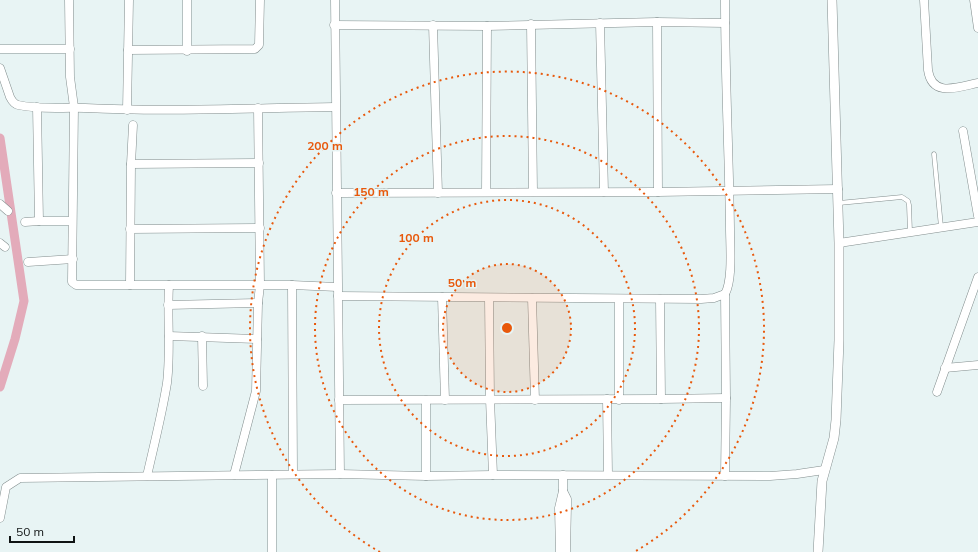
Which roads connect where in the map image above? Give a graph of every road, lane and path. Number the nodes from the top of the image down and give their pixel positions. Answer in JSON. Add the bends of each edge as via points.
{"nodes":[{"id":1,"x":69,"y":0,"type":"edge"},
{"id":2,"x":129,"y":0,"type":"edge"},
{"id":3,"x":186,"y":0,"type":"edge"},
{"id":4,"x":260,"y":0,"type":"edge"},
{"id":5,"x":334,"y":0,"type":"edge"},
{"id":6,"x":725,"y":0,"type":"edge"},
{"id":7,"x":832,"y":0,"type":"edge"},
{"id":8,"x":924,"y":0,"type":"edge"},
{"id":9,"x":974,"y":0,"type":"edge"},
{"id":10,"x":657,"y":22,"type":"junction"},
{"id":11,"x":725,"y":22,"type":"junction"},
{"id":12,"x":600,"y":23,"type":"junction"},
{"id":13,"x":531,"y":24,"type":"junction"},
{"id":14,"x":334,"y":25,"type":"junction"},
{"id":15,"x":433,"y":25,"type":"junction"},
{"id":16,"x":487,"y":26,"type":"junction"},
{"id":17,"x":978,"y":28,"type":"edge"},
{"id":18,"x":0,"y":49,"type":"edge"},
{"id":19,"x":70,"y":49,"type":"junction"},
{"id":20,"x":128,"y":50,"type":"junction"},
{"id":21,"x":187,"y":50,"type":"junction"},
{"id":22,"x":0,"y":68,"type":"edge"},
{"id":23,"x":978,"y":83,"type":"edge"},
{"id":24,"x":37,"y":107,"type":"junction"},
{"id":25,"x":74,"y":107,"type":"junction"},
{"id":26,"x":335,"y":107,"type":"junction"},
{"id":27,"x":258,"y":108,"type":"junction"},
{"id":28,"x":127,"y":110,"type":"junction"},
{"id":29,"x":133,"y":125,"type":"dead end"},
{"id":30,"x":963,"y":132,"type":"dead end"},
{"id":31,"x":934,"y":154,"type":"dead end"},
{"id":32,"x":259,"y":163,"type":"junction"},
{"id":33,"x":131,"y":164,"type":"junction"},
{"id":34,"x":838,"y":189,"type":"junction"},
{"id":35,"x":730,"y":191,"type":"junction"},
{"id":36,"x":438,"y":192,"type":"junction"},
{"id":37,"x":486,"y":192,"type":"junction"},
{"id":38,"x":532,"y":192,"type":"junction"},
{"id":39,"x":604,"y":192,"type":"junction"},
{"id":40,"x":658,"y":192,"type":"junction"},
{"id":41,"x":336,"y":193,"type":"junction"},
{"id":42,"x":838,"y":203,"type":"junction"},
{"id":43,"x":0,"y":204,"type":"edge"},
{"id":44,"x":8,"y":211,"type":"dead end"},
{"id":45,"x":978,"y":216,"type":"edge"},
{"id":46,"x":40,"y":221,"type":"junction"},
{"id":47,"x":26,"y":222,"type":"dead end"},
{"id":48,"x":72,"y":222,"type":"junction"},
{"id":49,"x":978,"y":222,"type":"edge"},
{"id":50,"x":942,"y":227,"type":"junction"},
{"id":51,"x":260,"y":228,"type":"junction"},
{"id":52,"x":130,"y":229,"type":"junction"},
{"id":53,"x":910,"y":232,"type":"junction"},
{"id":54,"x":840,"y":242,"type":"junction"},
{"id":55,"x":73,"y":259,"type":"junction"},
{"id":56,"x":28,"y":262,"type":"dead end"},
{"id":57,"x":978,"y":277,"type":"edge"},
{"id":58,"x":130,"y":285,"type":"junction"},
{"id":59,"x":169,"y":285,"type":"junction"},
{"id":60,"x":260,"y":285,"type":"junction"},
{"id":61,"x":292,"y":285,"type":"junction"},
{"id":62,"x":337,"y":287,"type":"junction"},
{"id":63,"x":976,"y":291,"type":"edge"},
{"id":64,"x":725,"y":294,"type":"junction"},
{"id":65,"x":338,"y":296,"type":"junction"},
{"id":66,"x":442,"y":297,"type":"junction"},
{"id":67,"x":489,"y":298,"type":"junction"},
{"id":68,"x":532,"y":298,"type":"junction"},
{"id":69,"x":619,"y":299,"type":"junction"},
{"id":70,"x":660,"y":299,"type":"junction"},
{"id":71,"x":258,"y":303,"type":"junction"},
{"id":72,"x":168,"y":305,"type":"junction"},
{"id":73,"x":169,"y":336,"type":"junction"},
{"id":74,"x":202,"y":336,"type":"junction"},
{"id":75,"x":257,"y":339,"type":"junction"},
{"id":76,"x":978,"y":365,"type":"edge"},
{"id":77,"x":945,"y":368,"type":"junction"},
{"id":78,"x":203,"y":386,"type":"dead end"},
{"id":79,"x":937,"y":392,"type":"dead end"},
{"id":80,"x":726,"y":398,"type":"junction"},
{"id":81,"x":607,"y":399,"type":"junction"},
{"id":82,"x":661,"y":399,"type":"junction"},
{"id":83,"x":339,"y":400,"type":"junction"},
{"id":84,"x":426,"y":400,"type":"junction"},
{"id":85,"x":445,"y":400,"type":"junction"},
{"id":86,"x":490,"y":400,"type":"junction"},
{"id":87,"x":535,"y":400,"type":"junction"},
{"id":88,"x":620,"y":400,"type":"junction"},
{"id":89,"x":824,"y":470,"type":"junction"},
{"id":90,"x":293,"y":474,"type":"junction"},
{"id":91,"x":340,"y":474,"type":"junction"},
{"id":92,"x":234,"y":475,"type":"junction"},
{"id":93,"x":272,"y":475,"type":"junction"},
{"id":94,"x":493,"y":475,"type":"junction"},
{"id":95,"x":608,"y":475,"type":"junction"},
{"id":96,"x":147,"y":476,"type":"junction"},
{"id":97,"x":426,"y":476,"type":"junction"},
{"id":98,"x":563,"y":476,"type":"junction"},
{"id":99,"x":725,"y":476,"type":"junction"},
{"id":100,"x":563,"y":491,"type":"junction"},
{"id":101,"x":0,"y":518,"type":"edge"},
{"id":102,"x":272,"y":552,"type":"edge"},
{"id":103,"x":560,"y":552,"type":"edge"},
{"id":104,"x":566,"y":552,"type":"edge"},
{"id":105,"x":818,"y":552,"type":"edge"}],
"edges":[{"from":1,"to":19,"type":"street"},
{"from":2,"to":20,"type":"street"},
{"from":3,"to":21,"type":"street"},
{"from":4,"to":21,"type":"street","via":[[257,48]]},
{"from":5,"to":14,"type":"street"},
{"from":6,"to":11,"type":"street"},
{"from":7,"to":34,"type":"street"},
{"from":8,"to":23,"type":"street","via":[[930,82],[940,88]]},
{"from":9,"to":17,"type":"street"},
{"from":10,"to":11,"type":"street"},
{"from":10,"to":12,"type":"street"},
{"from":10,"to":40,"type":"street"},
{"from":11,"to":35,"type":"street"},
{"from":12,"to":13,"type":"street"},
{"from":12,"to":39,"type":"street"},
{"from":13,"to":16,"type":"street"},
{"from":13,"to":38,"type":"street"},
{"from":14,"to":15,"type":"street"},
{"from":14,"to":26,"type":"street"},
{"from":15,"to":16,"type":"street"},
{"from":15,"to":36,"type":"street"},
{"from":16,"to":37,"type":"street"},
{"from":18,"to":19,"type":"street"},
{"from":19,"to":25,"type":"street"},
{"from":20,"to":21,"type":"street"},
{"from":20,"to":28,"type":"street"},
{"from":22,"to":24,"type":"street","via":[[12,102]]},
{"from":24,"to":25,"type":"street"},
{"from":24,"to":46,"type":"street"},
{"from":25,"to":28,"type":"street"},
{"from":25,"to":48,"type":"street"},
{"from":26,"to":27,"type":"street"},
{"from":26,"to":41,"type":"street"},
{"from":27,"to":28,"type":"street"},
{"from":27,"to":32,"type":"street"},
{"from":29,"to":33,"type":"street"},
{"from":30,"to":45,"type":"street"},
{"from":31,"to":50,"type":"lane"},
{"from":32,"to":33,"type":"street"},
{"from":32,"to":51,"type":"street"},
{"from":33,"to":52,"type":"street"},
{"from":34,"to":35,"type":"street"},
{"from":34,"to":42,"type":"street"},
{"from":35,"to":40,"type":"street"},
{"from":35,"to":64,"type":"street","via":[[730,274]]},
{"from":36,"to":37,"type":"street"},
{"from":36,"to":41,"type":"street"},
{"from":37,"to":38,"type":"street"},
{"from":38,"to":39,"type":"street"},
{"from":39,"to":40,"type":"street"},
{"from":41,"to":62,"type":"street"},
{"from":42,"to":53,"type":"lane","via":[[902,197],[909,205]]},
{"from":42,"to":54,"type":"street"},
{"from":43,"to":44,"type":"street"},
{"from":46,"to":47,"type":"street"},
{"from":46,"to":48,"type":"street"},
{"from":48,"to":55,"type":"street"},
{"from":49,"to":50,"type":"street"},
{"from":50,"to":53,"type":"street"},
{"from":51,"to":52,"type":"street"},
{"from":51,"to":60,"type":"street"},
{"from":52,"to":58,"type":"street"},
{"from":53,"to":54,"type":"street"},
{"from":54,"to":89,"type":"street","via":[[836,420],[834,438]]},
{"from":55,"to":56,"type":"street"},
{"from":55,"to":58,"type":"street","via":[[72,282],[76,285]]},
{"from":57,"to":63,"type":"street"},
{"from":58,"to":59,"type":"street"},
{"from":59,"to":60,"type":"street"},
{"from":59,"to":72,"type":"street"},
{"from":60,"to":61,"type":"street"},
{"from":60,"to":71,"type":"street"},
{"from":61,"to":62,"type":"street"},
{"from":61,"to":90,"type":"street"},
{"from":62,"to":65,"type":"street"},
{"from":63,"to":77,"type":"street"},
{"from":64,"to":70,"type":"street","via":[[714,298]]},
{"from":64,"to":80,"type":"street"},
{"from":65,"to":66,"type":"street"},
{"from":65,"to":83,"type":"street"},
{"from":66,"to":67,"type":"street"},
{"from":66,"to":85,"type":"street"},
{"from":67,"to":68,"type":"street"},
{"from":67,"to":86,"type":"street"},
{"from":68,"to":69,"type":"street"},
{"from":68,"to":87,"type":"street"},
{"from":69,"to":70,"type":"street"},
{"from":69,"to":88,"type":"street"},
{"from":70,"to":82,"type":"street"},
{"from":71,"to":72,"type":"street"},
{"from":71,"to":75,"type":"street"},
{"from":72,"to":73,"type":"street"},
{"from":73,"to":74,"type":"street"},
{"from":73,"to":96,"type":"street","via":[[167,382]]},
{"from":74,"to":75,"type":"street"},
{"from":74,"to":78,"type":"street"},
{"from":75,"to":92,"type":"street","via":[[256,391]]},
{"from":76,"to":77,"type":"street"},
{"from":77,"to":79,"type":"street"},
{"from":80,"to":82,"type":"street"},
{"from":80,"to":99,"type":"street"},
{"from":81,"to":87,"type":"street"},
{"from":81,"to":88,"type":"street"},
{"from":81,"to":95,"type":"street"},
{"from":82,"to":88,"type":"street"},
{"from":83,"to":84,"type":"street"},
{"from":83,"to":91,"type":"street"},
{"from":84,"to":85,"type":"street"},
{"from":84,"to":97,"type":"street"},
{"from":85,"to":86,"type":"street"},
{"from":86,"to":87,"type":"street"},
{"from":86,"to":94,"type":"street"},
{"from":89,"to":99,"type":"street","via":[[770,476]]},
{"from":89,"to":105,"type":"street"},
{"from":90,"to":91,"type":"street"},
{"from":90,"to":93,"type":"street"},
{"from":91,"to":97,"type":"street"},
{"from":92,"to":93,"type":"street"},
{"from":92,"to":96,"type":"street"},
{"from":93,"to":102,"type":"street"},
{"from":94,"to":97,"type":"street"},
{"from":94,"to":98,"type":"street"},
{"from":95,"to":98,"type":"street"},
{"from":95,"to":99,"type":"street"},
{"from":96,"to":101,"type":"street","via":[[20,478],[6,487]]},
{"from":98,"to":100,"type":"street"},
{"from":100,"to":103,"type":"street","via":[[559,508]]},
{"from":100,"to":104,"type":"street","via":[[567,499]]}]}
